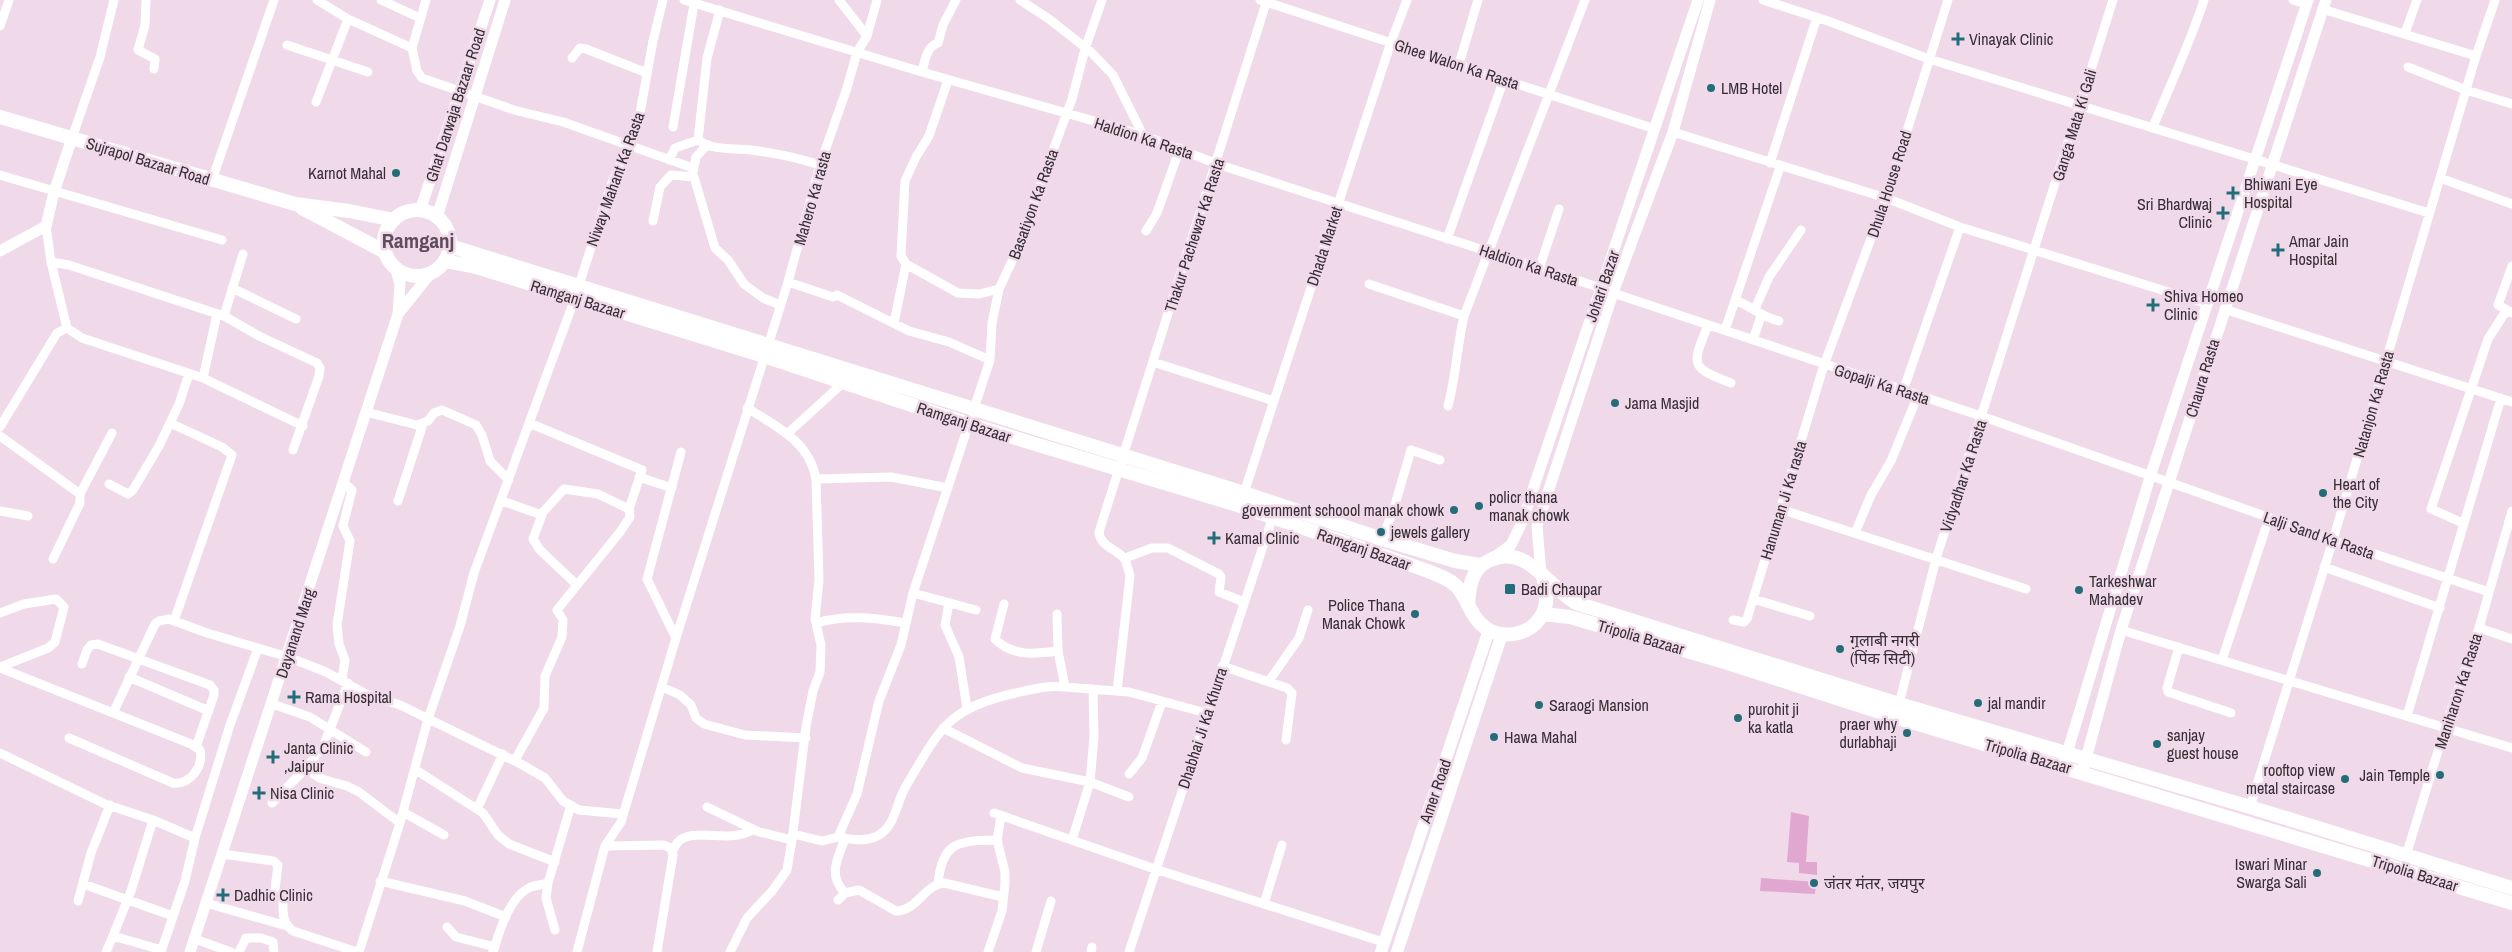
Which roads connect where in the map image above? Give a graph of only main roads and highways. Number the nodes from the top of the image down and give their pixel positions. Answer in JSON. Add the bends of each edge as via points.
{"nodes":[{"id":1,"x":0,"y":110,"type":"edge"},
{"id":2,"x":0,"y":117,"type":"edge"},
{"id":3,"x":73,"y":135,"type":"junction"},
{"id":4,"x":295,"y":204,"type":"junction"},
{"id":5,"x":394,"y":220,"type":"junction"},
{"id":6,"x":450,"y":246,"type":"junction"},
{"id":7,"x":386,"y":252,"type":"junction"},
{"id":8,"x":445,"y":261,"type":"junction"},
{"id":9,"x":576,"y":292,"type":"junction"},
{"id":10,"x":766,"y":350,"type":"junction"},
{"id":11,"x":1121,"y":464,"type":"junction"},
{"id":12,"x":1485,"y":563,"type":"junction"},
{"id":13,"x":1542,"y":575,"type":"junction"},
{"id":14,"x":1468,"y":606,"type":"junction"},
{"id":15,"x":1543,"y":614,"type":"junction"},
{"id":16,"x":1488,"y":630,"type":"junction"},
{"id":17,"x":1502,"y":634,"type":"junction"},
{"id":18,"x":1897,"y":710,"type":"junction"},
{"id":19,"x":2085,"y":765,"type":"junction"},
{"id":20,"x":2512,"y":888,"type":"edge"},
{"id":21,"x":2512,"y":902,"type":"edge"},
{"id":22,"x":1382,"y":947,"type":"edge"},
{"id":23,"x":1397,"y":952,"type":"edge"}],
"edges":[{"from":1,"to":3,"type":"main road"},
{"from":2,"to":3,"type":"main road","name":"Sujrapol Bazaar Road"},
{"from":3,"to":4,"type":"main road","name":"Sujrapol Bazaar Road"},
{"from":4,"to":5,"type":"main road","name":"Sujrapol Bazaar Road"},
{"from":4,"to":7,"type":"main road","name":"Sujrapol Bazaar Road"},
{"from":5,"to":6,"type":"main road","via":[[402,214],[420,211],[437,217],[447,230]]},
{"from":5,"to":7,"type":"main road","via":[[386,233]]},
{"from":6,"to":8,"type":"main road"},
{"from":6,"to":9,"type":"main road","name":"Ramganj Bazaar"},
{"from":7,"to":8,"type":"main road","via":[[395,267],[405,274],[417,276],[430,274]]},
{"from":8,"to":9,"type":"main road","name":"Ramganj Bazaar"},
{"from":9,"to":10,"type":"main road","name":"Ramganj Bazaar"},
{"from":10,"to":11,"type":"main road","name":"Ramganj Bazaar","via":[[974,410]]},
{"from":10,"to":11,"type":"main road","name":"Ramganj Bazaar","via":[[844,382],[969,424]]},
{"from":11,"to":12,"type":"main road","name":"Ramganj Bazaar","via":[[1244,493],[1455,561]]},
{"from":11,"to":14,"type":"main road","name":"Ramganj Bazaar","via":[[1444,578],[1458,587]]},
{"from":12,"to":13,"type":"main road","via":[[1511,556],[1523,559]]},
{"from":12,"to":14,"type":"main road","via":[[1470,584]]},
{"from":13,"to":15,"type":"main road","via":[[1548,595]]},
{"from":13,"to":18,"type":"main road","name":"Tripolia Bazaar","via":[[1564,596],[1576,602]]},
{"from":14,"to":16,"type":"main road"},
{"from":15,"to":17,"type":"main road","via":[[1526,630]]},
{"from":15,"to":18,"type":"main road","name":"Tripolia Bazaar","via":[[1570,617]]},
{"from":16,"to":17,"type":"main road"},
{"from":16,"to":22,"type":"main road","name":"Amer Road"},
{"from":17,"to":23,"type":"main road","name":"Amer Road"},
{"from":18,"to":19,"type":"main road","name":"Tripolia Bazaar"},
{"from":19,"to":20,"type":"main road","name":"Tripolia Bazaar","via":[[2250,807]]},
{"from":19,"to":21,"type":"main road","name":"Tripolia Bazaar","via":[[2401,870]]}]}
